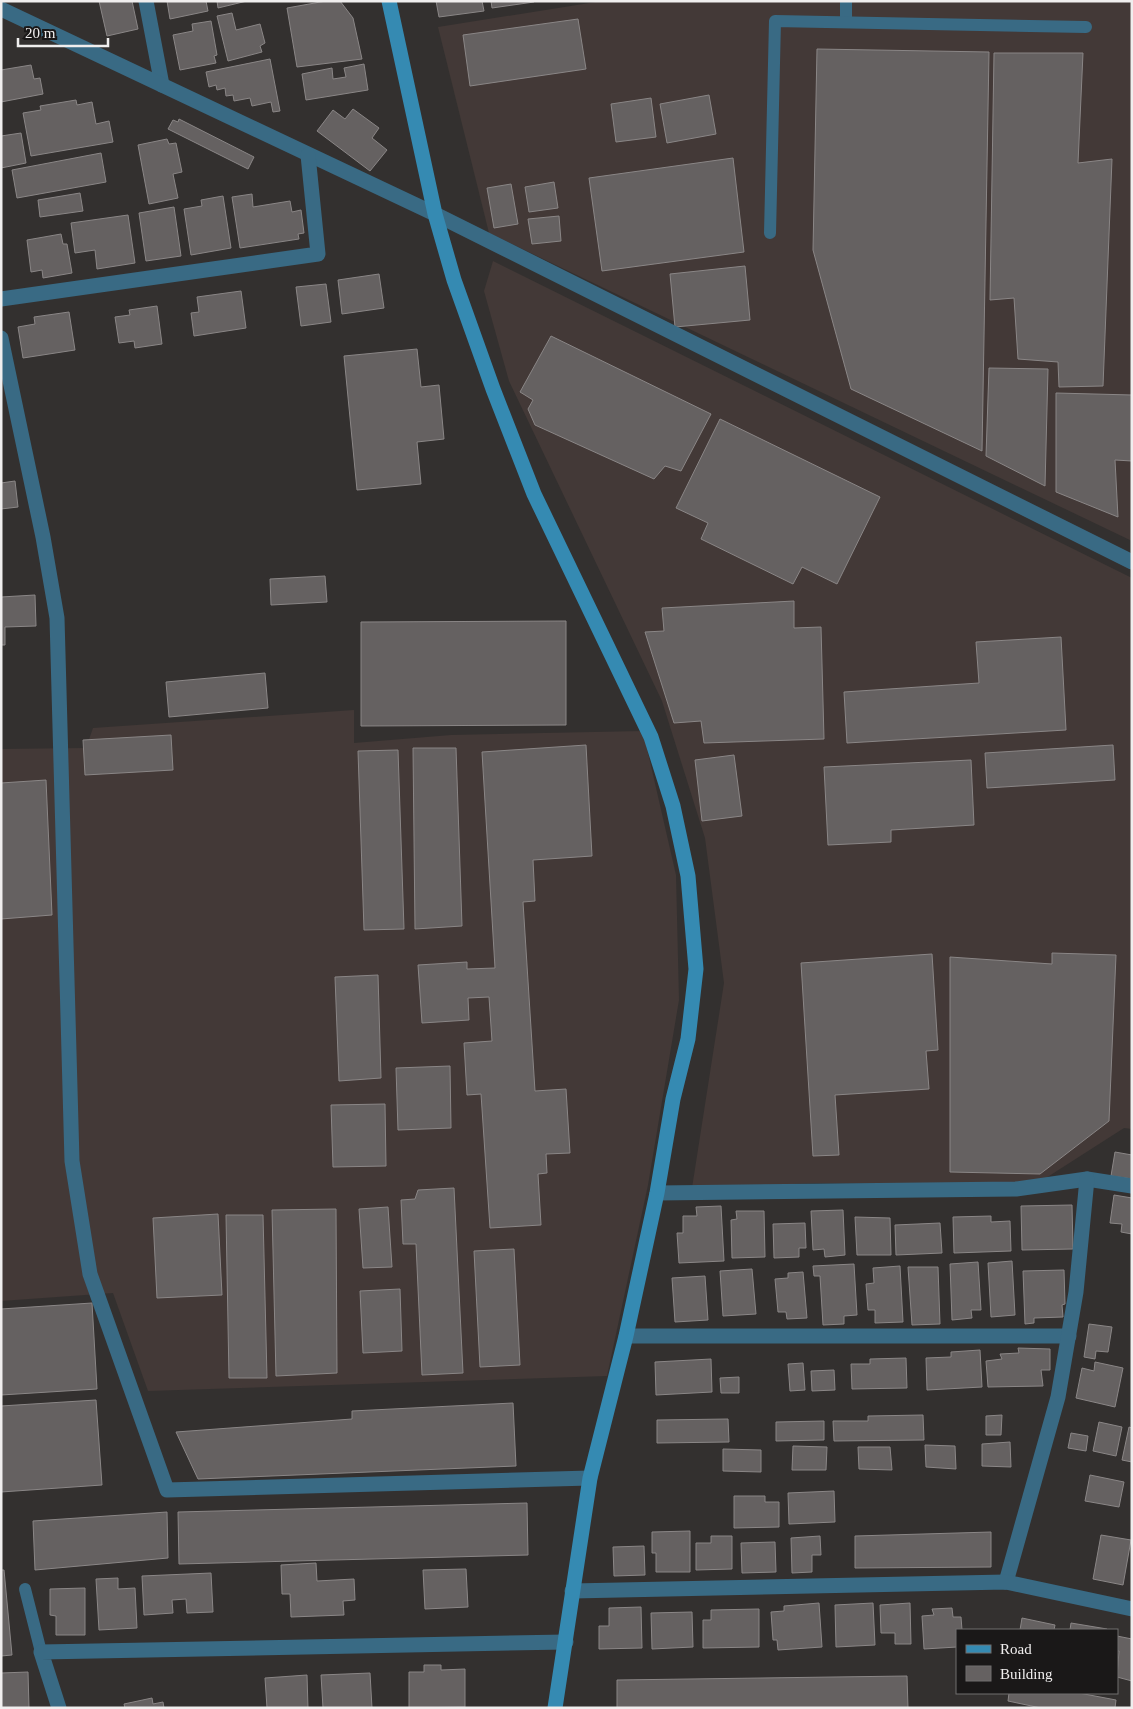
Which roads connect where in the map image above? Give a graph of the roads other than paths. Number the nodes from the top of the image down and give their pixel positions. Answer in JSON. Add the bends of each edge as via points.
{"nodes":[{"id":1,"x":146,"y":1,"type":"edge"},
{"id":2,"x":389,"y":1,"type":"edge"},
{"id":3,"x":846,"y":1,"type":"edge"},
{"id":4,"x":1,"y":9,"type":"edge"},
{"id":5,"x":846,"y":22,"type":"junction"},
{"id":6,"x":1086,"y":27,"type":"dead end"},
{"id":7,"x":162,"y":85,"type":"junction"},
{"id":8,"x":308,"y":155,"type":"junction"},
{"id":9,"x":435,"y":214,"type":"junction"},
{"id":10,"x":770,"y":234,"type":"dead end"},
{"id":11,"x":1,"y":299,"type":"edge"},
{"id":12,"x":1,"y":338,"type":"edge"},
{"id":13,"x":1132,"y":562,"type":"edge"},
{"id":14,"x":1087,"y":1179,"type":"junction"},
{"id":15,"x":1132,"y":1186,"type":"edge"},
{"id":16,"x":657,"y":1193,"type":"junction"},
{"id":17,"x":626,"y":1336,"type":"junction"},
{"id":18,"x":1069,"y":1336,"type":"junction"},
{"id":19,"x":590,"y":1478,"type":"junction"},
{"id":20,"x":1006,"y":1582,"type":"junction"},
{"id":21,"x":25,"y":1589,"type":"dead end"},
{"id":22,"x":572,"y":1591,"type":"junction"},
{"id":23,"x":1132,"y":1609,"type":"edge"},
{"id":24,"x":566,"y":1642,"type":"junction"},
{"id":25,"x":41,"y":1652,"type":"junction"},
{"id":26,"x":59,"y":1708,"type":"edge"},
{"id":27,"x":555,"y":1708,"type":"edge"}],
"edges":[{"from":1,"to":7,"type":"street"},
{"from":2,"to":9,"type":"street"},
{"from":3,"to":5,"type":"lane"},
{"from":4,"to":7,"type":"street"},
{"from":5,"to":6,"type":"lane"},
{"from":5,"to":10,"type":"lane","via":[[775,21]]},
{"from":7,"to":8,"type":"street"},
{"from":8,"to":9,"type":"street"},
{"from":8,"to":11,"type":"street","via":[[318,254]]},
{"from":9,"to":13,"type":"street"},
{"from":9,"to":16,"type":"street","via":[[492,389],[534,494],[652,737],[673,806],[688,876],[696,969],[688,1039],[673,1099]]},
{"from":12,"to":19,"type":"street","via":[[57,618],[72,1161],[90,1274],[167,1490]]},
{"from":14,"to":15,"type":"street"},
{"from":14,"to":16,"type":"street","via":[[1016,1189]]},
{"from":14,"to":18,"type":"street"},
{"from":16,"to":17,"type":"street"},
{"from":17,"to":18,"type":"street"},
{"from":17,"to":19,"type":"street"},
{"from":18,"to":20,"type":"street","via":[[1058,1398]]},
{"from":19,"to":22,"type":"street"},
{"from":20,"to":22,"type":"street"},
{"from":20,"to":23,"type":"street"},
{"from":21,"to":25,"type":"lane"},
{"from":22,"to":24,"type":"street"},
{"from":24,"to":25,"type":"street"},
{"from":24,"to":27,"type":"street"},
{"from":25,"to":26,"type":"street"}]}
